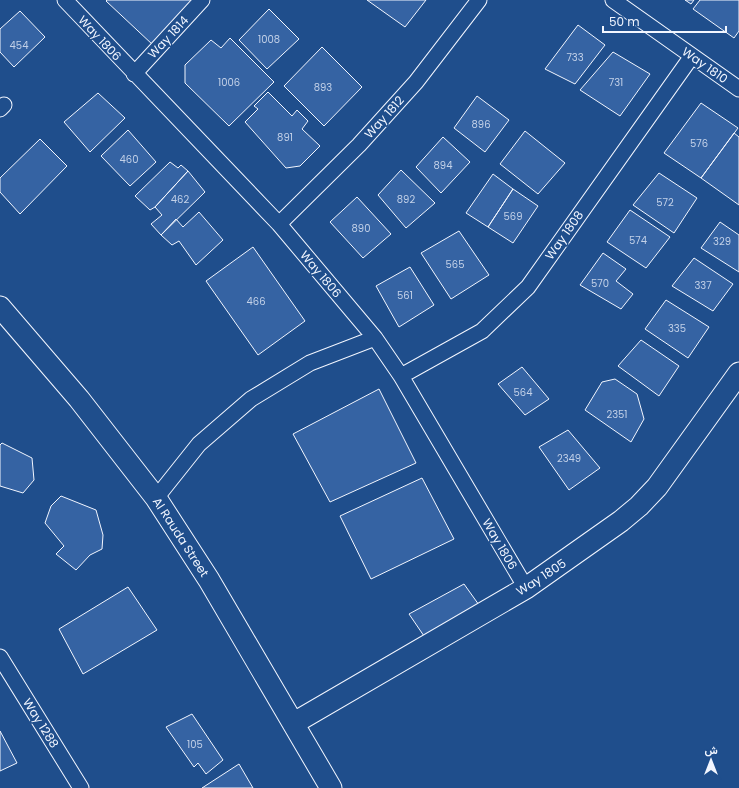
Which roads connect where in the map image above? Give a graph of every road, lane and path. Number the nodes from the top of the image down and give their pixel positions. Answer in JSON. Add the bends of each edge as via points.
{"nodes":[{"id":1,"x":65,"y":0,"type":"edge"},
{"id":2,"x":202,"y":0,"type":"edge"},
{"id":3,"x":479,"y":0,"type":"edge"},
{"id":4,"x":613,"y":0,"type":"edge"},
{"id":5,"x":692,"y":56,"type":"junction"},
{"id":6,"x":134,"y":74,"type":"junction"},
{"id":7,"x":739,"y":89,"type":"edge"},
{"id":8,"x":278,"y":224,"type":"junction"},
{"id":9,"x":0,"y":307,"type":"edge"},
{"id":10,"x":374,"y":338,"type":"junction"},
{"id":11,"x":739,"y":373,"type":"edge"},
{"id":12,"x":401,"y":376,"type":"junction"},
{"id":13,"x":156,"y":498,"type":"junction"},
{"id":14,"x":526,"y":588,"type":"junction"},
{"id":15,"x":0,"y":657,"type":"edge"},
{"id":16,"x":294,"y":723,"type":"junction"},
{"id":17,"x":81,"y":788,"type":"edge"},
{"id":18,"x":331,"y":788,"type":"edge"}],
"edges":[{"from":1,"to":6,"type":"street","name":"Way 1806"},
{"from":2,"to":6,"type":"street","name":"Way 1814"},
{"from":3,"to":8,"type":"street","name":"Way 1812","via":[[406,93],[359,145]]},
{"from":4,"to":5,"type":"street","name":"Way 1810"},
{"from":5,"to":7,"type":"street","name":"Way 1810"},
{"from":5,"to":12,"type":"street","name":"Way 1808","via":[[528,287],[482,331]]},
{"from":6,"to":8,"type":"street","name":"Way 1806"},
{"from":8,"to":10,"type":"street","name":"Way 1806"},
{"from":9,"to":13,"type":"main road","name":"Al Rauda Street","via":[[79,399]]},
{"from":10,"to":12,"type":"street","name":"Way 1806"},
{"from":10,"to":13,"type":"street","via":[[310,363],[251,399],[199,444]]},
{"from":11,"to":14,"type":"main road","name":"Way 1805","via":[[674,464],[639,506],[578,553]]},
{"from":12,"to":14,"type":"street","name":"Way 1806"},
{"from":13,"to":16,"type":"main road","name":"Al Rauda Street","via":[[209,580]]},
{"from":14,"to":16,"type":"main road","name":"Way 1805"},
{"from":15,"to":17,"type":"street","name":"Way 1288"},
{"from":16,"to":18,"type":"main road","name":"Al Rauda Street"}]}
